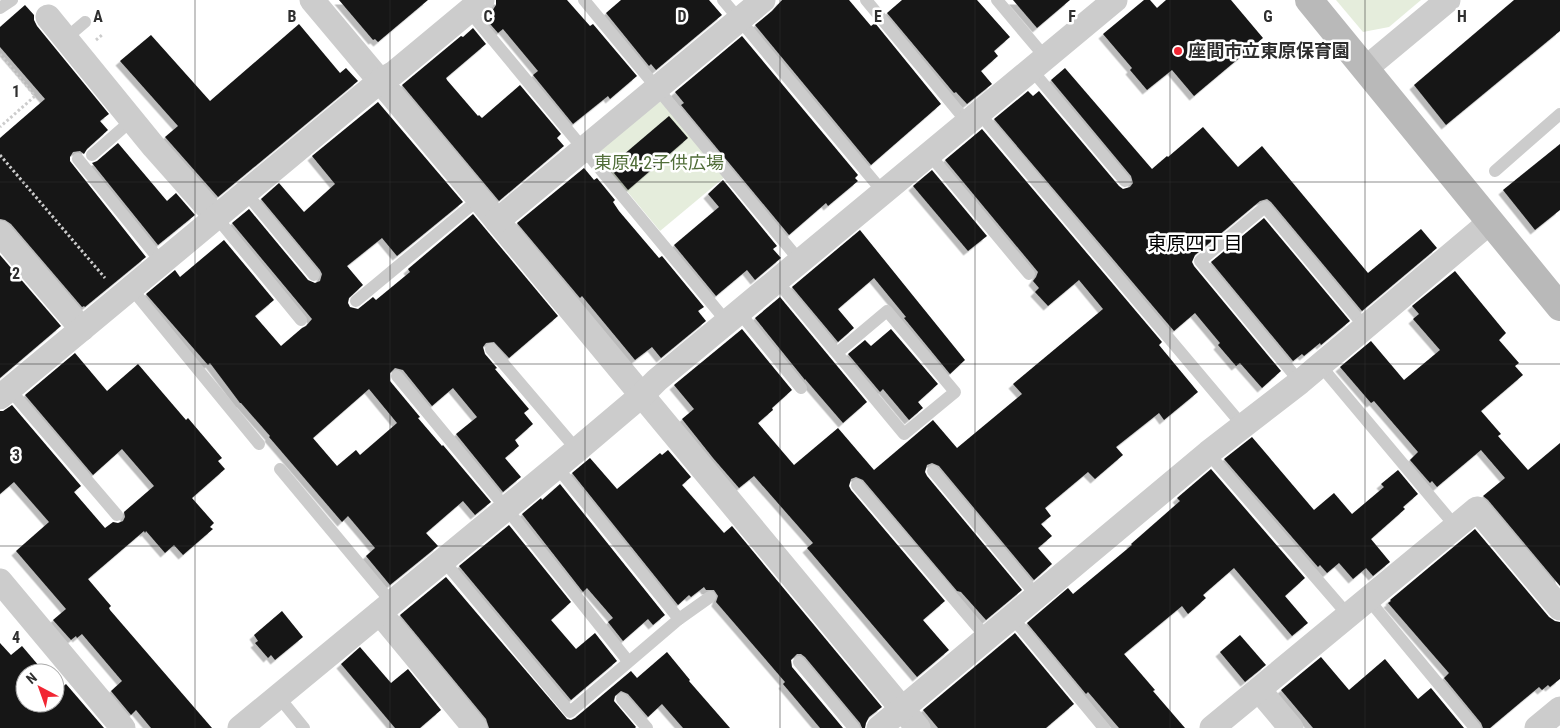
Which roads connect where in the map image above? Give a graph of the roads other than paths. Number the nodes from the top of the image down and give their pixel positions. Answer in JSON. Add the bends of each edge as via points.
{"nodes":[{"id":1,"x":11,"y":0,"type":"edge"},
{"id":2,"x":312,"y":0,"type":"edge"},
{"id":3,"x":584,"y":0,"type":"edge"},
{"id":4,"x":723,"y":0,"type":"edge"},
{"id":5,"x":763,"y":0,"type":"edge"},
{"id":6,"x":866,"y":0,"type":"edge"},
{"id":7,"x":997,"y":0,"type":"edge"},
{"id":8,"x":1114,"y":0,"type":"edge"},
{"id":9,"x":1309,"y":0,"type":"edge"},
{"id":10,"x":1448,"y":0,"type":"edge"},
{"id":11,"x":475,"y":5,"type":"edge"},
{"id":12,"x":0,"y":8,"type":"edge"},
{"id":13,"x":48,"y":17,"type":"dead end"},
{"id":14,"x":739,"y":20,"type":"junction"},
{"id":15,"x":85,"y":22,"type":"dead end"},
{"id":16,"x":65,"y":39,"type":"junction"},
{"id":17,"x":1038,"y":63,"type":"junction"},
{"id":18,"x":1365,"y":69,"type":"junction"},
{"id":19,"x":380,"y":81,"type":"junction"},
{"id":20,"x":657,"y":88,"type":"junction"},
{"id":21,"x":1560,"y":114,"type":"edge"},
{"id":22,"x":973,"y":117,"type":"junction"},
{"id":23,"x":132,"y":120,"type":"junction"},
{"id":24,"x":584,"y":149,"type":"junction"},
{"id":25,"x":929,"y":154,"type":"junction"},
{"id":26,"x":92,"y":155,"type":"dead end"},
{"id":27,"x":78,"y":159,"type":"dead end"},
{"id":28,"x":1495,"y":171,"type":"dead end"},
{"id":29,"x":1125,"y":181,"type":"dead end"},
{"id":30,"x":883,"y":192,"type":"junction"},
{"id":31,"x":246,"y":194,"type":"junction"},
{"id":32,"x":479,"y":199,"type":"junction"},
{"id":33,"x":217,"y":218,"type":"junction"},
{"id":34,"x":498,"y":221,"type":"junction"},
{"id":35,"x":1490,"y":222,"type":"junction"},
{"id":36,"x":0,"y":233,"type":"edge"},
{"id":37,"x":800,"y":261,"type":"junction"},
{"id":38,"x":162,"y":263,"type":"junction"},
{"id":39,"x":314,"y":274,"type":"dead end"},
{"id":40,"x":1029,"y":274,"type":"dead end"},
{"id":41,"x":776,"y":281,"type":"junction"},
{"id":42,"x":126,"y":292,"type":"junction"},
{"id":43,"x":356,"y":301,"type":"dead end"},
{"id":44,"x":1560,"y":307,"type":"edge"},
{"id":45,"x":733,"y":317,"type":"junction"},
{"id":46,"x":301,"y":320,"type":"dead end"},
{"id":47,"x":1365,"y":327,"type":"junction"},
{"id":48,"x":82,"y":329,"type":"junction"},
{"id":49,"x":491,"y":348,"type":"dead end"},
{"id":50,"x":836,"y":353,"type":"junction"},
{"id":51,"x":1320,"y":365,"type":"junction"},
{"id":52,"x":398,"y":376,"type":"dead end"},
{"id":53,"x":1300,"y":382,"type":"junction"},
{"id":54,"x":801,"y":388,"type":"dead end"},
{"id":55,"x":5,"y":394,"type":"edge"},
{"id":56,"x":642,"y":395,"type":"junction"},
{"id":57,"x":1243,"y":426,"type":"junction"},
{"id":58,"x":259,"y":444,"type":"dead end"},
{"id":59,"x":577,"y":450,"type":"junction"},
{"id":60,"x":1208,"y":453,"type":"junction"},
{"id":61,"x":557,"y":467,"type":"junction"},
{"id":62,"x":280,"y":469,"type":"dead end"},
{"id":63,"x":933,"y":471,"type":"dead end"},
{"id":64,"x":857,"y":485,"type":"dead end"},
{"id":65,"x":506,"y":508,"type":"junction"},
{"id":66,"x":117,"y":515,"type":"dead end"},
{"id":67,"x":1456,"y":527,"type":"junction"},
{"id":68,"x":443,"y":560,"type":"junction"},
{"id":69,"x":0,"y":581,"type":"edge"},
{"id":70,"x":710,"y":596,"type":"dead end"},
{"id":71,"x":1037,"y":596,"type":"junction"},
{"id":72,"x":1368,"y":599,"type":"junction"},
{"id":73,"x":386,"y":608,"type":"junction"},
{"id":74,"x":1560,"y":608,"type":"edge"},
{"id":75,"x":1348,"y":615,"type":"junction"},
{"id":76,"x":1012,"y":617,"type":"junction"},
{"id":77,"x":679,"y":619,"type":"junction"},
{"id":78,"x":987,"y":638,"type":"junction"},
{"id":79,"x":628,"y":661,"type":"junction"},
{"id":80,"x":800,"y":662,"type":"dead end"},
{"id":81,"x":1259,"y":690,"type":"junction"},
{"id":82,"x":278,"y":696,"type":"junction"},
{"id":83,"x":622,"y":698,"type":"dead end"},
{"id":84,"x":902,"y":709,"type":"junction"},
{"id":85,"x":1560,"y":709,"type":"edge"},
{"id":86,"x":123,"y":728,"type":"edge"},
{"id":87,"x":240,"y":728,"type":"edge"},
{"id":88,"x":304,"y":728,"type":"edge"},
{"id":89,"x":475,"y":728,"type":"edge"},
{"id":90,"x":647,"y":728,"type":"edge"},
{"id":91,"x":854,"y":728,"type":"edge"},
{"id":92,"x":879,"y":728,"type":"edge"},
{"id":93,"x":918,"y":728,"type":"edge"},
{"id":94,"x":1104,"y":728,"type":"edge"},
{"id":95,"x":1212,"y":728,"type":"edge"},
{"id":96,"x":1290,"y":728,"type":"edge"},
{"id":97,"x":1475,"y":728,"type":"edge"},
{"id":98,"x":1537,"y":728,"type":"edge"}],
"edges":[{"from":1,"to":12,"type":"lane"},
{"from":2,"to":19,"type":"street"},
{"from":3,"to":20,"type":"lane"},
{"from":4,"to":14,"type":"lane"},
{"from":5,"to":14,"type":"street"},
{"from":6,"to":22,"type":"lane"},
{"from":7,"to":17,"type":"lane"},
{"from":8,"to":17,"type":"street"},
{"from":9,"to":18,"type":"street"},
{"from":10,"to":18,"type":"street"},
{"from":11,"to":19,"type":"street"},
{"from":11,"to":24,"type":"lane"},
{"from":13,"to":16,"type":"street"},
{"from":14,"to":20,"type":"street"},
{"from":14,"to":30,"type":"lane"},
{"from":15,"to":16,"type":"lane"},
{"from":16,"to":23,"type":"street"},
{"from":17,"to":22,"type":"street"},
{"from":17,"to":29,"type":"lane"},
{"from":18,"to":35,"type":"street"},
{"from":19,"to":31,"type":"street"},
{"from":19,"to":32,"type":"street"},
{"from":20,"to":24,"type":"street"},
{"from":20,"to":37,"type":"lane"},
{"from":21,"to":28,"type":"lane"},
{"from":22,"to":25,"type":"street"},
{"from":22,"to":57,"type":"lane"},
{"from":23,"to":26,"type":"lane"},
{"from":23,"to":33,"type":"street"},
{"from":24,"to":34,"type":"street"},
{"from":24,"to":45,"type":"lane"},
{"from":25,"to":30,"type":"street"},
{"from":25,"to":40,"type":"lane"},
{"from":27,"to":38,"type":"lane"},
{"from":30,"to":37,"type":"street"},
{"from":31,"to":33,"type":"street"},
{"from":31,"to":39,"type":"lane"},
{"from":32,"to":34,"type":"street"},
{"from":32,"to":43,"type":"lane"},
{"from":33,"to":38,"type":"street"},
{"from":33,"to":46,"type":"lane"},
{"from":34,"to":56,"type":"street"},
{"from":35,"to":44,"type":"street"},
{"from":35,"to":47,"type":"street"},
{"from":36,"to":48,"type":"street"},
{"from":37,"to":41,"type":"street"},
{"from":38,"to":42,"type":"street"},
{"from":41,"to":45,"type":"street"},
{"from":41,"to":50,"type":"lane"},
{"from":42,"to":48,"type":"street"},
{"from":42,"to":58,"type":"lane"},
{"from":45,"to":54,"type":"lane"},
{"from":45,"to":56,"type":"street"},
{"from":47,"to":51,"type":"street"},
{"from":47,"to":53,"type":"lane","via":[[1266,207],[1200,261]]},
{"from":48,"to":55,"type":"street"},
{"from":49,"to":59,"type":"lane"},
{"from":50,"to":50,"type":"lane","via":[[887,311],[955,392],[904,434]]},
{"from":51,"to":53,"type":"street"},
{"from":51,"to":67,"type":"lane"},
{"from":52,"to":65,"type":"lane"},
{"from":53,"to":57,"type":"street"},
{"from":55,"to":66,"type":"lane"},
{"from":56,"to":59,"type":"street"},
{"from":56,"to":84,"type":"street"},
{"from":57,"to":60,"type":"street"},
{"from":59,"to":61,"type":"street"},
{"from":60,"to":71,"type":"street"},
{"from":60,"to":75,"type":"lane"},
{"from":61,"to":65,"type":"street"},
{"from":61,"to":77,"type":"lane"},
{"from":62,"to":73,"type":"lane"},
{"from":63,"to":71,"type":"lane"},
{"from":64,"to":78,"type":"lane"},
{"from":65,"to":68,"type":"street"},
{"from":65,"to":79,"type":"lane"},
{"from":67,"to":72,"type":"street"},
{"from":67,"to":74,"type":"street","via":[[1477,509]]},
{"from":68,"to":73,"type":"street"},
{"from":68,"to":79,"type":"lane","via":[[570,712]]},
{"from":69,"to":86,"type":"street"},
{"from":70,"to":77,"type":"lane"},
{"from":71,"to":76,"type":"street"},
{"from":72,"to":75,"type":"street"},
{"from":72,"to":97,"type":"lane"},
{"from":73,"to":82,"type":"street"},
{"from":73,"to":89,"type":"street"},
{"from":75,"to":81,"type":"street"},
{"from":76,"to":78,"type":"street"},
{"from":76,"to":94,"type":"lane"},
{"from":77,"to":79,"type":"lane"},
{"from":78,"to":84,"type":"street"},
{"from":80,"to":91,"type":"lane"},
{"from":81,"to":95,"type":"street"},
{"from":81,"to":96,"type":"street"},
{"from":82,"to":87,"type":"street"},
{"from":82,"to":88,"type":"lane"},
{"from":83,"to":90,"type":"lane"},
{"from":84,"to":92,"type":"street"},
{"from":84,"to":93,"type":"street"},
{"from":85,"to":98,"type":"street"}]}
